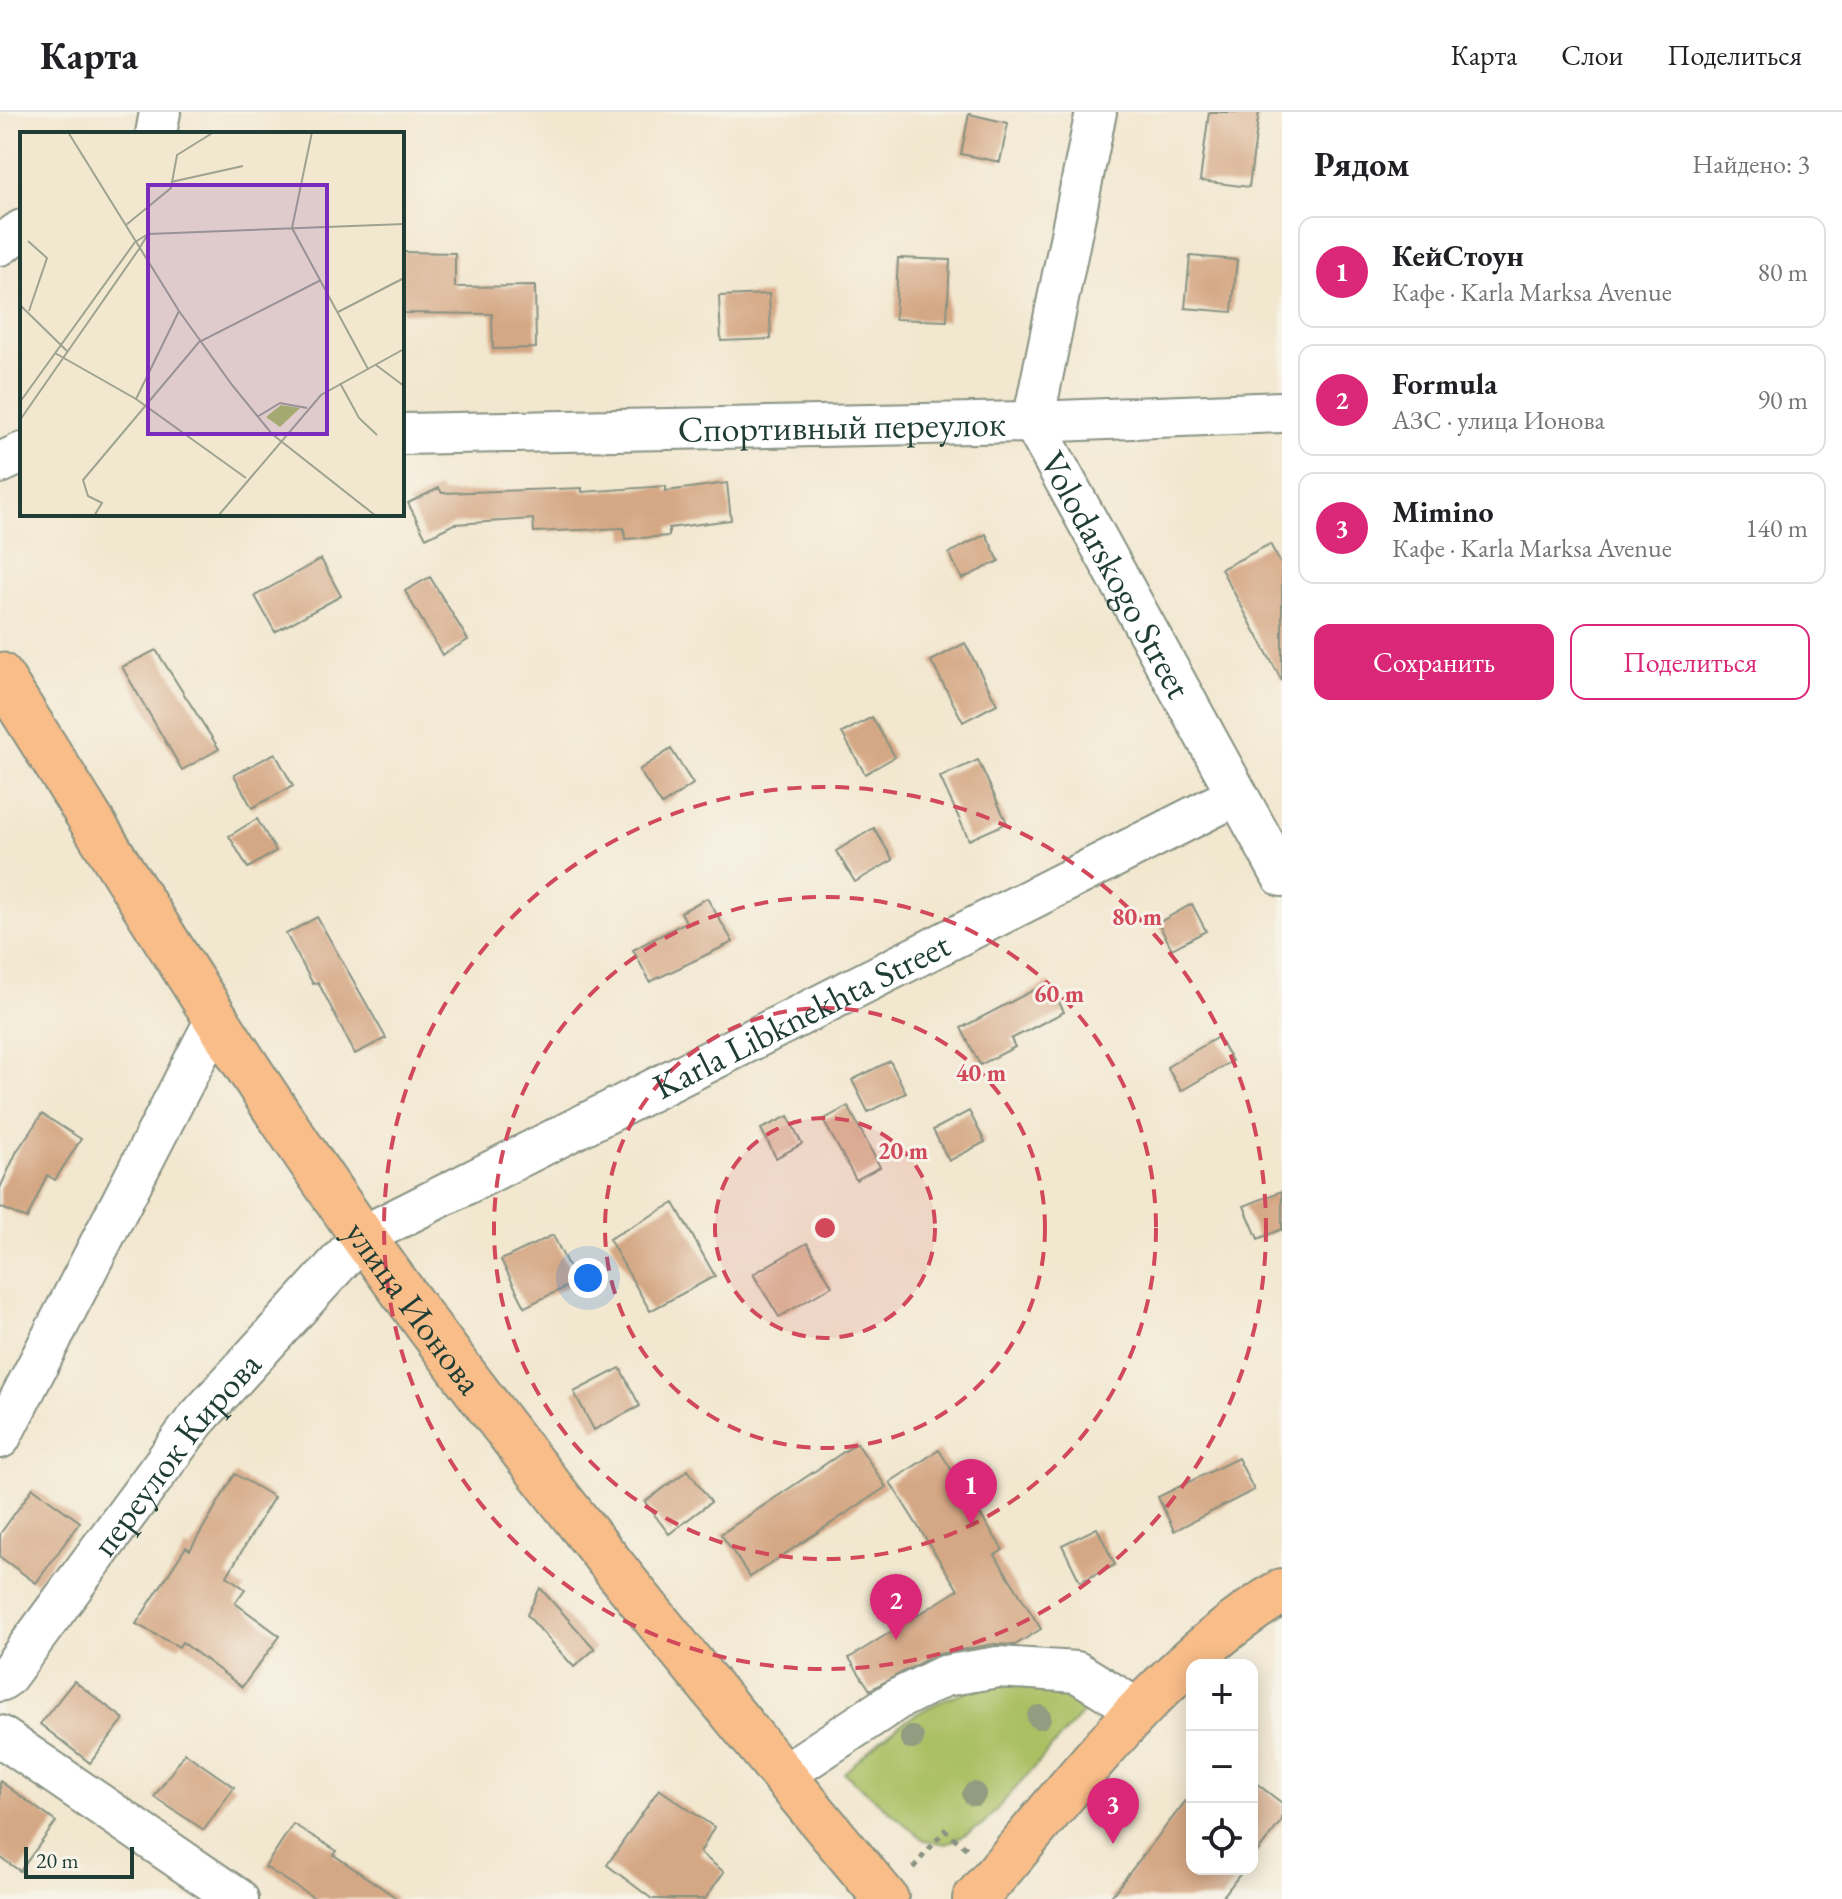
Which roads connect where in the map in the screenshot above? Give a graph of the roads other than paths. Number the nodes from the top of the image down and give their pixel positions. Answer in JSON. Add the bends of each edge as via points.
{"nodes":[{"id":1,"x":160,"y":112,"type":"edge"},
{"id":2,"x":1096,"y":112,"type":"edge"},
{"id":3,"x":156,"y":132,"type":"edge"},
{"id":4,"x":20,"y":231,"type":"edge"},
{"id":5,"x":0,"y":245,"type":"edge"},
{"id":6,"x":1282,"y":412,"type":"edge"},
{"id":7,"x":1033,"y":422,"type":"junction"},
{"id":8,"x":404,"y":434,"type":"edge"},
{"id":9,"x":20,"y":454,"type":"edge"},
{"id":10,"x":0,"y":463,"type":"edge"},
{"id":11,"x":0,"y":675,"type":"edge"},
{"id":12,"x":1237,"y":795,"type":"junction"},
{"id":13,"x":1282,"y":876,"type":"edge"},
{"id":14,"x":217,"y":1017,"type":"junction"},
{"id":15,"x":363,"y":1236,"type":"junction"},
{"id":16,"x":0,"y":1438,"type":"edge"},
{"id":17,"x":1282,"y":1591,"type":"edge"},
{"id":18,"x":0,"y":1681,"type":"edge"},
{"id":19,"x":1139,"y":1710,"type":"junction"},
{"id":20,"x":0,"y":1736,"type":"edge"},
{"id":21,"x":783,"y":1775,"type":"junction"},
{"id":22,"x":896,"y":1888,"type":"edge"},
{"id":23,"x":238,"y":1899,"type":"edge"},
{"id":24,"x":975,"y":1899,"type":"edge"}],
"edges":[{"from":1,"to":3,"type":"street"},
{"from":2,"to":7,"type":"street","name":"Volodarskogo Street"},
{"from":4,"to":5,"type":"street"},
{"from":6,"to":7,"type":"street","name":"Спортивный переулок"},
{"from":7,"to":8,"type":"street","name":"Спортивный переулок"},
{"from":7,"to":12,"type":"street","name":"Volodarskogo Street"},
{"from":9,"to":10,"type":"street"},
{"from":11,"to":14,"type":"main road","name":"улица Ионова"},
{"from":12,"to":13,"type":"street","name":"Volodarskogo Street"},
{"from":12,"to":15,"type":"street","name":"Karla Libknekhta Street"},
{"from":14,"to":15,"type":"main road","name":"улица Ионова"},
{"from":14,"to":16,"type":"street"},
{"from":15,"to":18,"type":"street","name":"переулок Кирова","via":[[195,1421]]},
{"from":15,"to":21,"type":"main road","name":"улица Ионова","via":[[598,1549]]},
{"from":17,"to":19,"type":"main road","via":[[1236,1619]]},
{"from":19,"to":21,"type":"street","via":[[1077,1672],[998,1667],[944,1676],[898,1699]]},
{"from":19,"to":24,"type":"main road"},
{"from":20,"to":23,"type":"street"},
{"from":21,"to":22,"type":"main road","name":"улица Ионова"}]}
